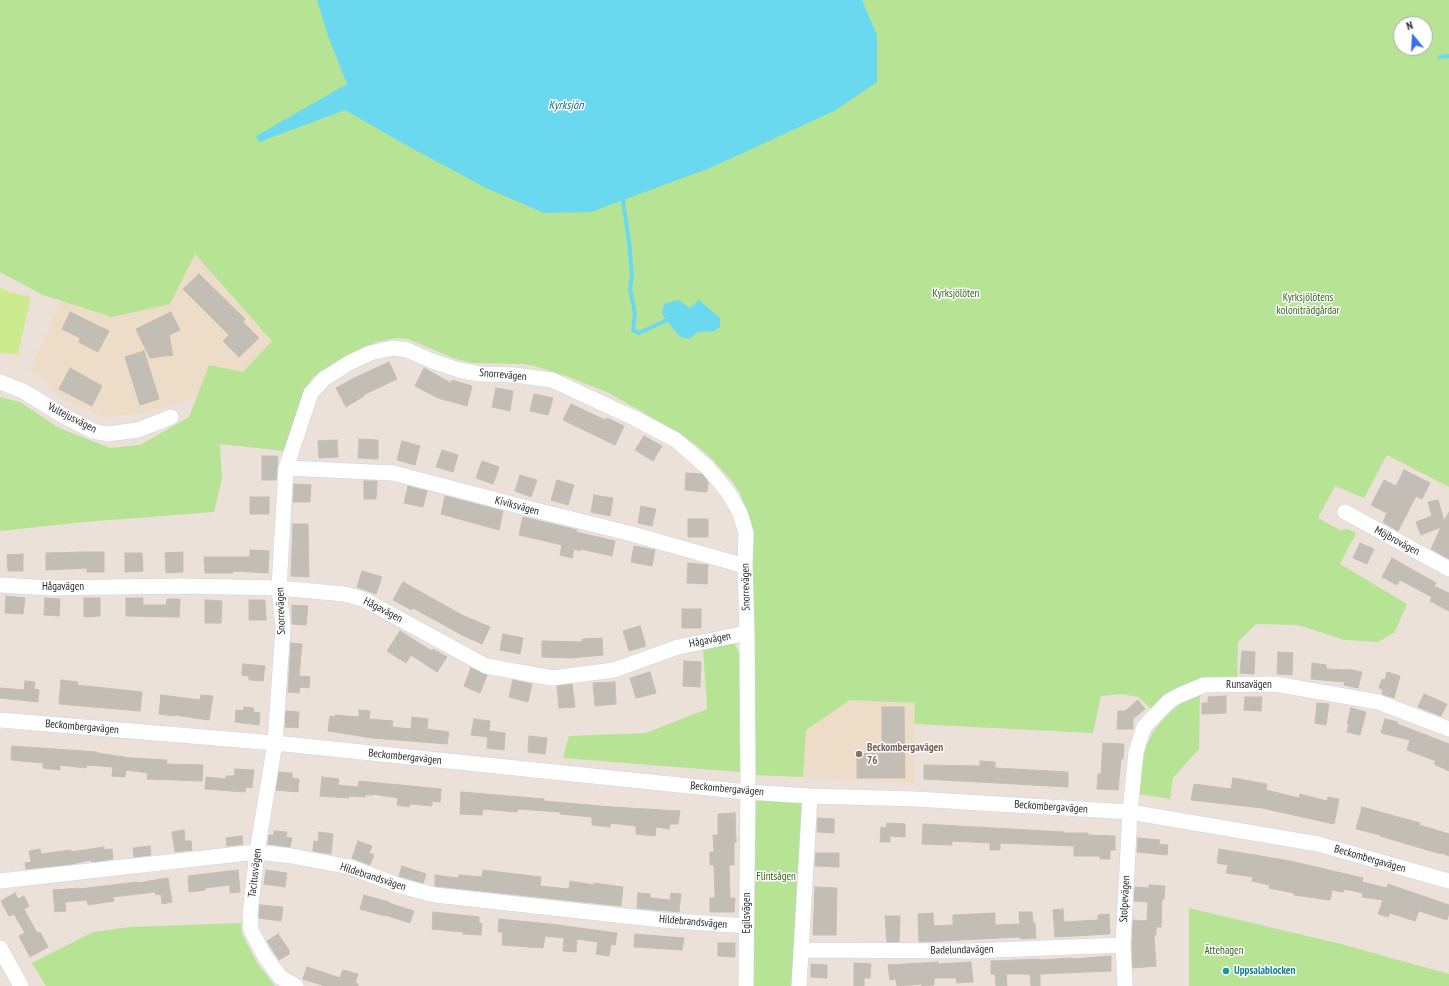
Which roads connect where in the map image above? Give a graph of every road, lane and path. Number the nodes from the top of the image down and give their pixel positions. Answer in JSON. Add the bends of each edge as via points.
{"nodes":[{"id":1,"x":0,"y":382,"type":"edge"},
{"id":2,"x":171,"y":417,"type":"dead end"},
{"id":3,"x":286,"y":468,"type":"junction"},
{"id":4,"x":1345,"y":512,"type":"dead end"},
{"id":5,"x":745,"y":566,"type":"junction"},
{"id":6,"x":1449,"y":569,"type":"edge"},
{"id":7,"x":1,"y":585,"type":"dead end"},
{"id":8,"x":279,"y":588,"type":"junction"},
{"id":9,"x":747,"y":633,"type":"junction"},
{"id":10,"x":0,"y":720,"type":"edge"},
{"id":11,"x":1449,"y":729,"type":"edge"},
{"id":12,"x":276,"y":743,"type":"junction"},
{"id":13,"x":748,"y":792,"type":"junction"},
{"id":14,"x":810,"y":796,"type":"junction"},
{"id":15,"x":1130,"y":812,"type":"junction"},
{"id":16,"x":257,"y":852,"type":"junction"},
{"id":17,"x":0,"y":881,"type":"edge"},
{"id":18,"x":1449,"y":881,"type":"edge"},
{"id":19,"x":747,"y":926,"type":"junction"},
{"id":20,"x":1123,"y":945,"type":"junction"},
{"id":21,"x":0,"y":948,"type":"edge"},
{"id":22,"x":801,"y":950,"type":"junction"},
{"id":23,"x":21,"y":986,"type":"edge"},
{"id":24,"x":296,"y":986,"type":"edge"},
{"id":25,"x":746,"y":986,"type":"edge"},
{"id":26,"x":799,"y":986,"type":"edge"},
{"id":27,"x":1125,"y":986,"type":"edge"}],
"edges":[{"from":1,"to":2,"type":"street","name":"Vultejusvägen","via":[[23,391],[93,431],[107,434],[138,430]]},
{"from":3,"to":5,"type":"street","name":"Kiviksvägen","via":[[393,472]]},
{"from":3,"to":5,"type":"street","name":"Snorrevägen","via":[[311,393],[324,379],[370,353],[393,348],[407,350],[459,370],[552,380],[676,440],[708,468],[728,492],[740,513],[746,533]]},
{"from":3,"to":8,"type":"street","name":"Snorrevägen"},
{"from":4,"to":6,"type":"street","name":"Möjbrovägen"},
{"from":5,"to":9,"type":"street","name":"Snorrevägen"},
{"from":7,"to":8,"type":"street","name":"Hågavägen","via":[[50,588]]},
{"from":8,"to":9,"type":"street","name":"Hågavägen","via":[[344,594],[364,599],[486,666],[552,678],[614,670],[678,647]]},
{"from":8,"to":12,"type":"street","name":"Snorrevägen","via":[[283,627]]},
{"from":9,"to":13,"type":"street","name":"Snorrevägen"},
{"from":10,"to":12,"type":"street","name":"Beckombergavägen"},
{"from":11,"to":15,"type":"street","name":"Runsavägen","via":[[1378,702],[1275,684],[1204,685],[1169,701],[1144,728],[1136,752]]},
{"from":12,"to":13,"type":"street","name":"Beckombergavägen"},
{"from":12,"to":16,"type":"street","name":"Tacitusvägen"},
{"from":13,"to":14,"type":"street","name":"Beckombergavägen"},
{"from":13,"to":19,"type":"street","name":"Egilsvägen"},
{"from":14,"to":15,"type":"street","name":"Beckombergavägen","via":[[916,798]]},
{"from":14,"to":22,"type":"street"},
{"from":15,"to":18,"type":"street","name":"Beckombergavägen","via":[[1318,844]]},
{"from":15,"to":20,"type":"street","name":"Stolpevägen"},
{"from":16,"to":17,"type":"street","name":"Hildebrandsvägen"},
{"from":16,"to":19,"type":"street","name":"Hildebrandsvägen","via":[[350,867],[400,886],[435,895],[662,920]]},
{"from":16,"to":24,"type":"street","name":"Tacitusvägen","via":[[250,914],[251,930],[264,955],[280,977]]},
{"from":19,"to":25,"type":"street","name":"Egilsvägen"},
{"from":20,"to":22,"type":"street","name":"Badelundavägen","via":[[970,951]]},
{"from":20,"to":27,"type":"street","name":"Stolpevägen"},
{"from":21,"to":23,"type":"street"},
{"from":22,"to":26,"type":"street"}]}
